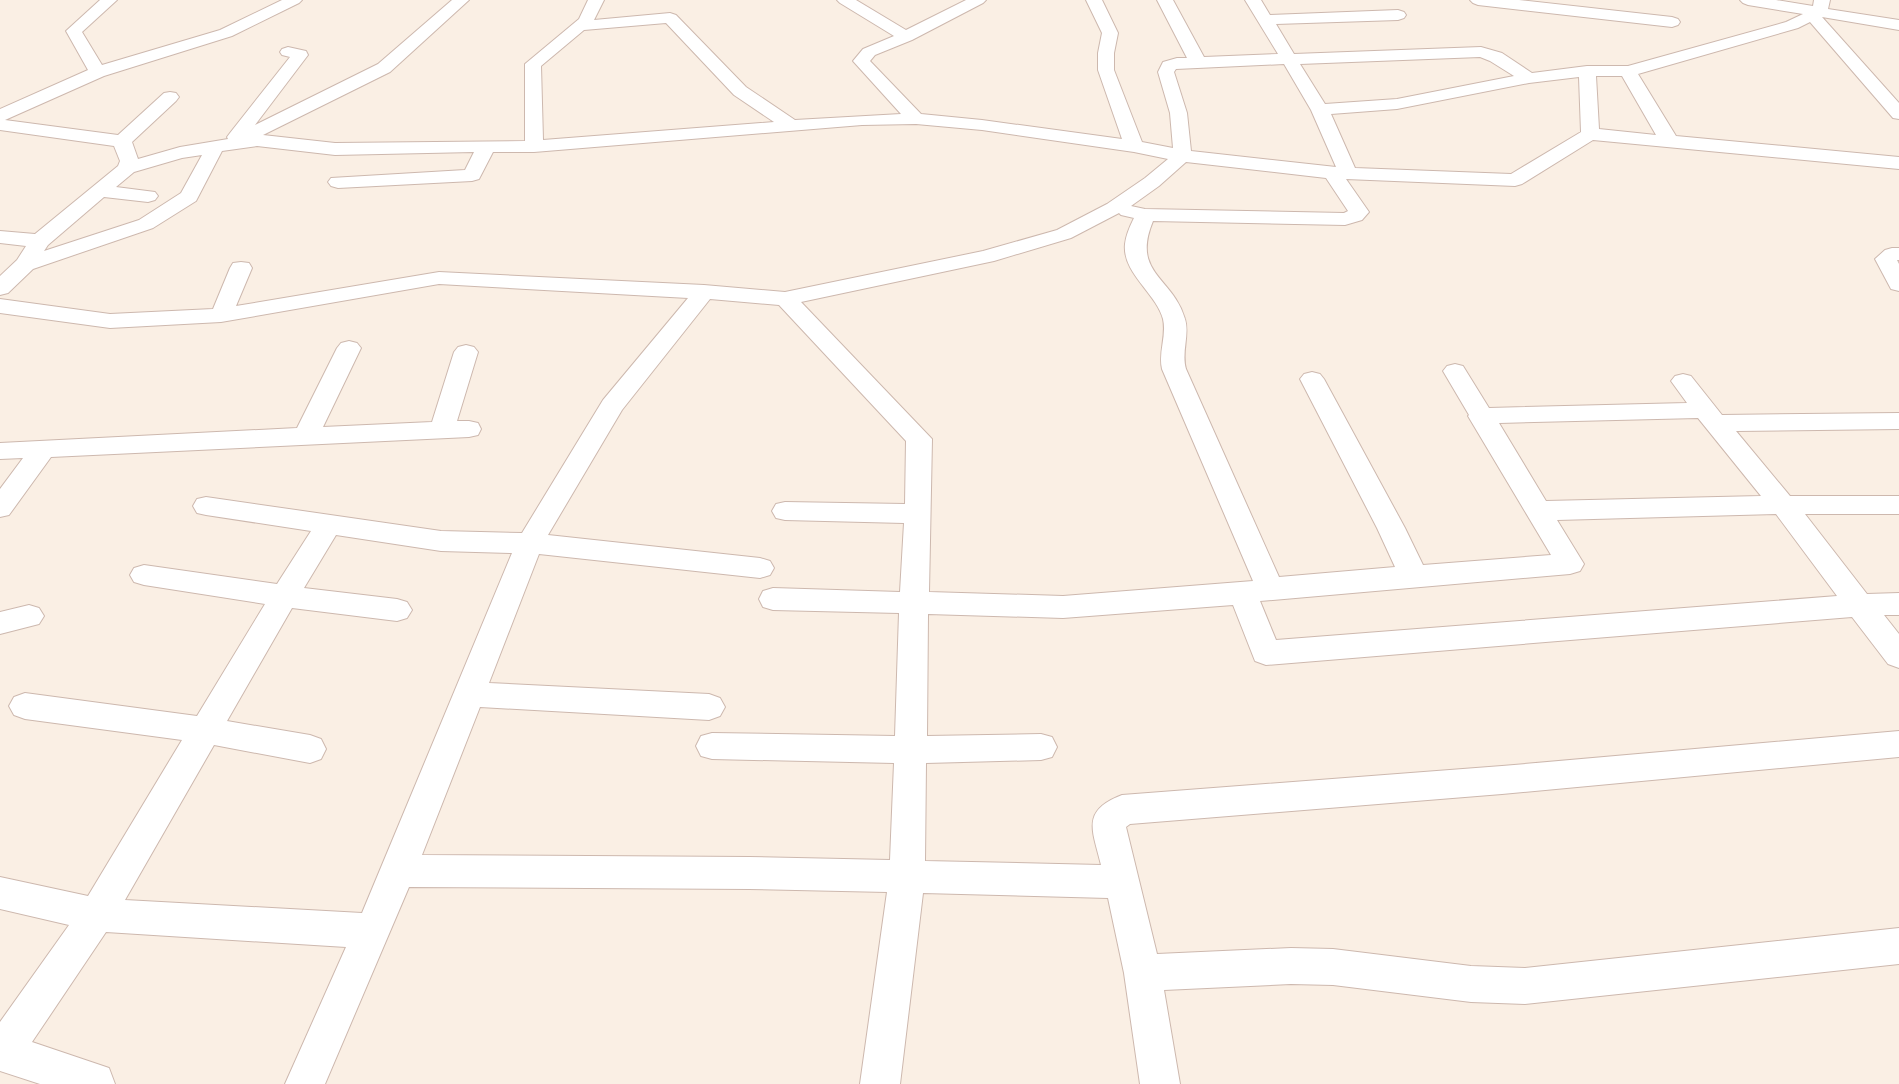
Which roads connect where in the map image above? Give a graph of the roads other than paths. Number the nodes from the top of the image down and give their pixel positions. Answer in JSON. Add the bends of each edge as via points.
{"nodes":[{"id":1,"x":109,"y":0,"type":"edge"},
{"id":2,"x":294,"y":0,"type":"edge"},
{"id":3,"x":435,"y":0,"type":"edge"},
{"id":4,"x":461,"y":0,"type":"edge"},
{"id":5,"x":845,"y":0,"type":"edge"},
{"id":6,"x":978,"y":0,"type":"edge"},
{"id":7,"x":1094,"y":0,"type":"edge"},
{"id":8,"x":1165,"y":0,"type":"edge"},
{"id":9,"x":1254,"y":0,"type":"edge"},
{"id":10,"x":1478,"y":0,"type":"edge"},
{"id":11,"x":1748,"y":0,"type":"edge"},
{"id":12,"x":600,"y":6,"type":"edge"},
{"id":13,"x":1819,"y":10,"type":"edge"},
{"id":14,"x":1398,"y":15,"type":"dead end"},
{"id":15,"x":442,"y":17,"type":"junction"},
{"id":16,"x":1267,"y":20,"type":"junction"},
{"id":17,"x":1899,"y":25,"type":"edge"},
{"id":18,"x":580,"y":26,"type":"junction"},
{"id":19,"x":906,"y":37,"type":"junction"},
{"id":20,"x":288,"y":52,"type":"dead end"},
{"id":21,"x":1688,"y":55,"type":"junction"},
{"id":22,"x":1288,"y":60,"type":"junction"},
{"id":23,"x":1198,"y":62,"type":"junction"},
{"id":24,"x":1587,"y":71,"type":"junction"},
{"id":25,"x":1628,"y":71,"type":"junction"},
{"id":26,"x":98,"y":72,"type":"junction"},
{"id":27,"x":1528,"y":78,"type":"junction"},
{"id":28,"x":170,"y":97,"type":"dead end"},
{"id":29,"x":1320,"y":110,"type":"junction"},
{"id":30,"x":1899,"y":114,"type":"edge"},
{"id":31,"x":0,"y":116,"type":"edge"},
{"id":32,"x":916,"y":119,"type":"junction"},
{"id":33,"x":0,"y":125,"type":"edge"},
{"id":34,"x":792,"y":125,"type":"junction"},
{"id":35,"x":1590,"y":134,"type":"junction"},
{"id":36,"x":122,"y":141,"type":"junction"},
{"id":37,"x":1669,"y":141,"type":"junction"},
{"id":38,"x":534,"y":146,"type":"junction"},
{"id":39,"x":1134,"y":146,"type":"junction"},
{"id":40,"x":222,"y":147,"type":"junction"},
{"id":41,"x":486,"y":147,"type":"junction"},
{"id":42,"x":1182,"y":156,"type":"junction"},
{"id":43,"x":1899,"y":163,"type":"edge"},
{"id":44,"x":127,"y":168,"type":"junction"},
{"id":45,"x":1340,"y":173,"type":"junction"},
{"id":46,"x":338,"y":182,"type":"dead end"},
{"id":47,"x":100,"y":192,"type":"junction"},
{"id":48,"x":148,"y":196,"type":"dead end"},
{"id":49,"x":1114,"y":208,"type":"junction"},
{"id":50,"x":1146,"y":215,"type":"junction"},
{"id":51,"x":0,"y":236,"type":"edge"},
{"id":52,"x":40,"y":241,"type":"junction"},
{"id":53,"x":1899,"y":254,"type":"edge"},
{"id":54,"x":25,"y":264,"type":"junction"},
{"id":55,"x":241,"y":268,"type":"dead end"},
{"id":56,"x":1899,"y":284,"type":"edge"},
{"id":57,"x":0,"y":288,"type":"edge"},
{"id":58,"x":704,"y":292,"type":"junction"},
{"id":59,"x":785,"y":299,"type":"junction"},
{"id":60,"x":0,"y":306,"type":"edge"},
{"id":61,"x":221,"y":315,"type":"junction"},
{"id":62,"x":349,"y":348,"type":"dead end"},
{"id":63,"x":466,"y":352,"type":"dead end"},
{"id":64,"x":1455,"y":372,"type":"dead end"},
{"id":65,"x":1312,"y":379,"type":"dead end"},
{"id":66,"x":1683,"y":381,"type":"dead end"},
{"id":67,"x":1480,"y":416,"type":"junction"},
{"id":68,"x":1710,"y":416,"type":"junction"},
{"id":69,"x":1899,"y":421,"type":"edge"},
{"id":70,"x":469,"y":429,"type":"dead end"},
{"id":71,"x":442,"y":430,"type":"junction"},
{"id":72,"x":306,"y":436,"type":"junction"},
{"id":73,"x":43,"y":450,"type":"junction"},
{"id":74,"x":0,"y":451,"type":"edge"},
{"id":75,"x":1783,"y":505,"type":"junction"},
{"id":76,"x":1899,"y":505,"type":"edge"},
{"id":77,"x":206,"y":506,"type":"dead end"},
{"id":78,"x":0,"y":508,"type":"edge"},
{"id":79,"x":785,"y":511,"type":"dead end"},
{"id":80,"x":1539,"y":511,"type":"junction"},
{"id":81,"x":918,"y":514,"type":"junction"},
{"id":82,"x":329,"y":524,"type":"junction"},
{"id":83,"x":530,"y":543,"type":"junction"},
{"id":84,"x":760,"y":568,"type":"dead end"},
{"id":85,"x":144,"y":575,"type":"dead end"},
{"id":86,"x":1414,"y":577,"type":"junction"},
{"id":87,"x":1257,"y":591,"type":"junction"},
{"id":88,"x":284,"y":596,"type":"junction"},
{"id":89,"x":773,"y":599,"type":"dead end"},
{"id":90,"x":914,"y":602,"type":"junction"},
{"id":91,"x":1899,"y":604,"type":"edge"},
{"id":92,"x":1860,"y":605,"type":"junction"},
{"id":93,"x":397,"y":610,"type":"dead end"},
{"id":94,"x":29,"y":616,"type":"dead end"},
{"id":95,"x":0,"y":623,"type":"edge"},
{"id":96,"x":1899,"y":656,"type":"edge"},
{"id":97,"x":470,"y":694,"type":"junction"},
{"id":98,"x":26,"y":706,"type":"dead end"},
{"id":99,"x":709,"y":708,"type":"dead end"},
{"id":100,"x":204,"y":730,"type":"junction"},
{"id":101,"x":1899,"y":744,"type":"edge"},
{"id":102,"x":712,"y":746,"type":"dead end"},
{"id":103,"x":1041,"y":747,"type":"dead end"},
{"id":104,"x":310,"y":749,"type":"dead end"},
{"id":105,"x":910,"y":750,"type":"junction"},
{"id":106,"x":398,"y":871,"type":"junction"},
{"id":107,"x":907,"y":878,"type":"junction"},
{"id":108,"x":1123,"y":882,"type":"junction"},
{"id":109,"x":0,"y":893,"type":"edge"},
{"id":110,"x":97,"y":916,"type":"junction"},
{"id":111,"x":371,"y":930,"type":"junction"},
{"id":112,"x":1899,"y":946,"type":"edge"},
{"id":113,"x":1143,"y":973,"type":"junction"},
{"id":114,"x":1,"y":1052,"type":"edge"},
{"id":115,"x":95,"y":1084,"type":"edge"},
{"id":116,"x":305,"y":1084,"type":"edge"},
{"id":117,"x":880,"y":1084,"type":"edge"},
{"id":118,"x":1160,"y":1084,"type":"edge"}],
"edges":[{"from":1,"to":26,"type":"street","via":[[74,31]]},
{"from":2,"to":26,"type":"street","via":[[226,33]]},
{"from":3,"to":15,"type":"street"},
{"from":4,"to":15,"type":"street"},
{"from":5,"to":19,"type":"street"},
{"from":6,"to":19,"type":"street"},
{"from":7,"to":39,"type":"street","via":[[1110,33],[1106,70]]},
{"from":8,"to":23,"type":"street"},
{"from":9,"to":16,"type":"street"},
{"from":10,"to":21,"type":"street","via":[[1670,15]]},
{"from":11,"to":13,"type":"street"},
{"from":12,"to":18,"type":"street"},
{"from":13,"to":17,"type":"street"},
{"from":13,"to":21,"type":"street","via":[[1792,25]]},
{"from":13,"to":30,"type":"street"},
{"from":14,"to":16,"type":"street"},
{"from":15,"to":40,"type":"street","via":[[384,68]]},
{"from":16,"to":22,"type":"street"},
{"from":18,"to":34,"type":"street","via":[[670,18],[740,92]]},
{"from":18,"to":38,"type":"street","via":[[533,64]]},
{"from":19,"to":32,"type":"street","via":[[869,52],[861,62]]},
{"from":20,"to":40,"type":"street","via":[[300,55]]},
{"from":21,"to":25,"type":"street"},
{"from":22,"to":23,"type":"street"},
{"from":22,"to":27,"type":"street","via":[[1481,52],[1496,57]]},
{"from":22,"to":29,"type":"street"},
{"from":23,"to":42,"type":"street","via":[[1177,63],[1168,66],[1166,72],[1181,116]]},
{"from":24,"to":25,"type":"street"},
{"from":24,"to":27,"type":"street"},
{"from":24,"to":35,"type":"street"},
{"from":25,"to":37,"type":"street"},
{"from":26,"to":31,"type":"street"},
{"from":27,"to":29,"type":"street","via":[[1397,104]]},
{"from":28,"to":36,"type":"street"},
{"from":29,"to":45,"type":"street"},
{"from":32,"to":34,"type":"street"},
{"from":32,"to":39,"type":"street"},
{"from":33,"to":36,"type":"street"},
{"from":34,"to":38,"type":"street"},
{"from":35,"to":37,"type":"street"},
{"from":35,"to":45,"type":"street","via":[[1515,180]]},
{"from":36,"to":44,"type":"street","via":[[129,160]]},
{"from":37,"to":43,"type":"street"},
{"from":38,"to":41,"type":"street"},
{"from":39,"to":42,"type":"street"},
{"from":40,"to":41,"type":"street","via":[[257,140],[335,149]]},
{"from":40,"to":44,"type":"street","via":[[180,153]]},
{"from":40,"to":54,"type":"street","via":[[188,197],[146,224]]},
{"from":41,"to":46,"type":"street","via":[[472,175]]},
{"from":42,"to":45,"type":"street"},
{"from":42,"to":49,"type":"street"},
{"from":44,"to":47,"type":"street"},
{"from":45,"to":50,"type":"street","via":[[1359,212],[1345,219]]},
{"from":47,"to":48,"type":"street"},
{"from":47,"to":52,"type":"street"},
{"from":49,"to":50,"type":"street"},
{"from":49,"to":59,"type":"street","via":[[1064,234],[987,258]]},
{"from":50,"to":87,"type":"street","via":[[1134,248],[1174,317],[1176,328],[1170,357]]},
{"from":51,"to":52,"type":"street"},
{"from":52,"to":54,"type":"street"},
{"from":53,"to":56,"type":"street","via":[[1892,254],[1886,259]]},
{"from":54,"to":57,"type":"street"},
{"from":55,"to":61,"type":"street"},
{"from":58,"to":59,"type":"street"},
{"from":58,"to":61,"type":"street","via":[[439,278]]},
{"from":58,"to":83,"type":"street","via":[[612,406]]},
{"from":59,"to":81,"type":"street","via":[[918,439]]},
{"from":60,"to":61,"type":"street","via":[[110,321]]},
{"from":62,"to":72,"type":"street"},
{"from":63,"to":71,"type":"street"},
{"from":64,"to":67,"type":"street"},
{"from":65,"to":86,"type":"street"},
{"from":66,"to":68,"type":"street"},
{"from":67,"to":68,"type":"street"},
{"from":67,"to":80,"type":"street"},
{"from":68,"to":69,"type":"street"},
{"from":68,"to":75,"type":"street"},
{"from":70,"to":71,"type":"street"},
{"from":71,"to":72,"type":"street"},
{"from":72,"to":73,"type":"street"},
{"from":73,"to":74,"type":"street"},
{"from":73,"to":78,"type":"street"},
{"from":75,"to":76,"type":"street"},
{"from":75,"to":80,"type":"street"},
{"from":75,"to":92,"type":"street"},
{"from":77,"to":82,"type":"street"},
{"from":79,"to":81,"type":"street"},
{"from":80,"to":86,"type":"street","via":[[1570,564]]},
{"from":81,"to":90,"type":"street"},
{"from":82,"to":83,"type":"street","via":[[441,541]]},
{"from":82,"to":88,"type":"street"},
{"from":83,"to":84,"type":"street"},
{"from":83,"to":97,"type":"street"},
{"from":85,"to":88,"type":"street"},
{"from":86,"to":87,"type":"street"},
{"from":87,"to":90,"type":"street","via":[[1063,607]]},
{"from":87,"to":92,"type":"street","via":[[1266,653]]},
{"from":88,"to":93,"type":"street"},
{"from":88,"to":100,"type":"street"},
{"from":89,"to":90,"type":"street"},
{"from":90,"to":105,"type":"street"},
{"from":91,"to":92,"type":"street"},
{"from":92,"to":96,"type":"street"},
{"from":94,"to":95,"type":"street"},
{"from":97,"to":99,"type":"street"},
{"from":97,"to":106,"type":"street"},
{"from":98,"to":100,"type":"street"},
{"from":100,"to":104,"type":"street"},
{"from":100,"to":110,"type":"street"},
{"from":101,"to":108,"type":"street","via":[[1122,810],[1108,822]]},
{"from":102,"to":105,"type":"street"},
{"from":103,"to":105,"type":"street"},
{"from":105,"to":107,"type":"street"},
{"from":106,"to":107,"type":"street","via":[[749,873]]},
{"from":106,"to":111,"type":"street"},
{"from":107,"to":108,"type":"street"},
{"from":107,"to":117,"type":"street"},
{"from":108,"to":113,"type":"street"},
{"from":109,"to":110,"type":"street"},
{"from":110,"to":111,"type":"street"},
{"from":110,"to":114,"type":"street"},
{"from":111,"to":116,"type":"street"},
{"from":112,"to":113,"type":"street","via":[[1525,986],[1471,984],[1333,967]]},
{"from":113,"to":118,"type":"street"},
{"from":114,"to":115,"type":"street"}]}
